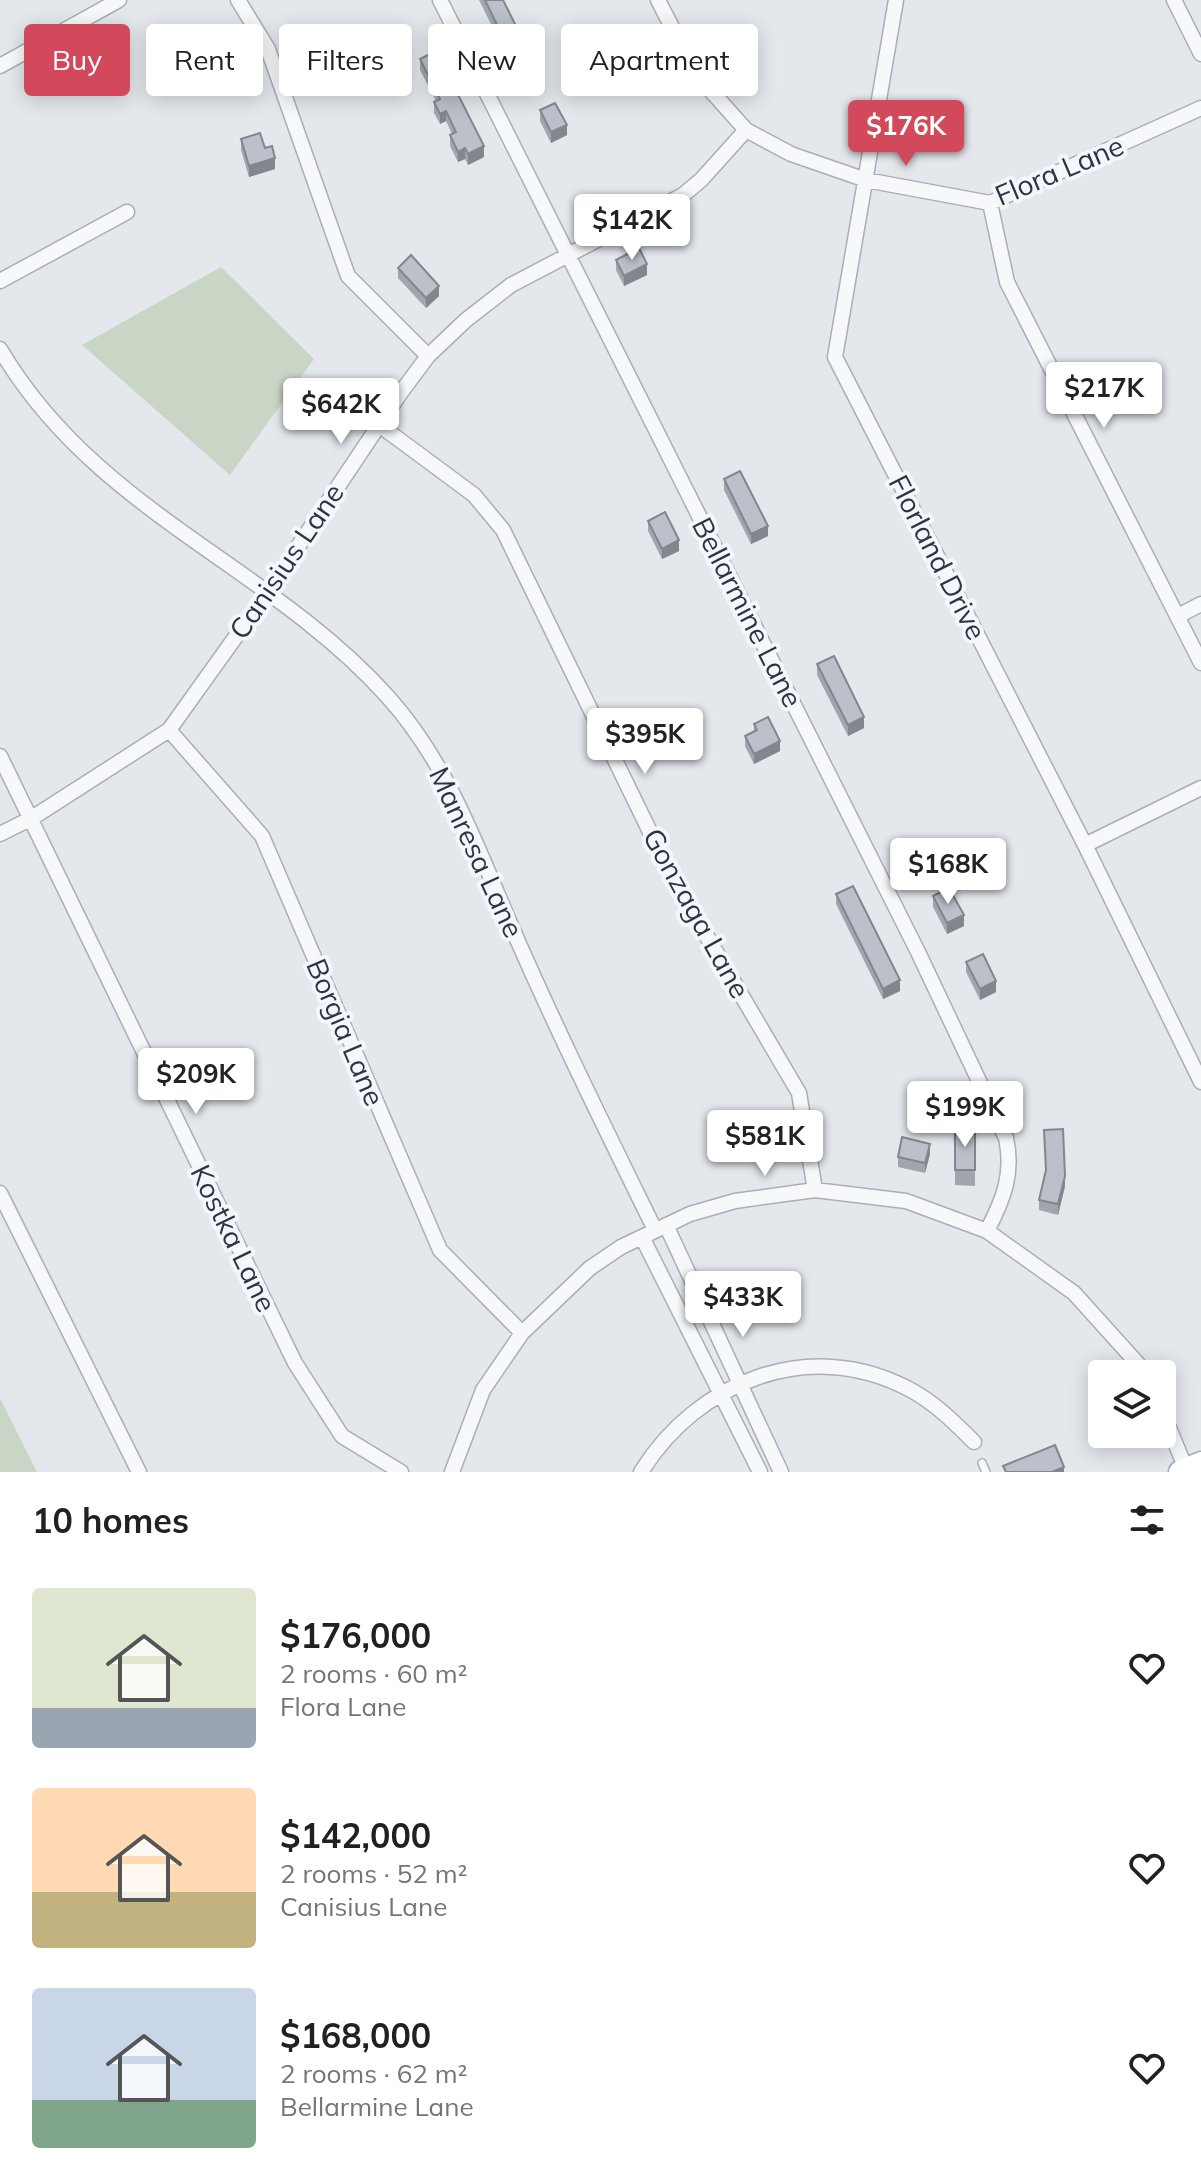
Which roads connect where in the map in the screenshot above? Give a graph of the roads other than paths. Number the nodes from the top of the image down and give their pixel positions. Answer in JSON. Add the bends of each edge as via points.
{"nodes":[{"id":1,"x":119,"y":0,"type":"edge"},
{"id":2,"x":238,"y":0,"type":"edge"},
{"id":3,"x":440,"y":0,"type":"edge"},
{"id":4,"x":658,"y":0,"type":"edge"},
{"id":5,"x":896,"y":0,"type":"edge"},
{"id":6,"x":1174,"y":0,"type":"edge"},
{"id":7,"x":1201,"y":54,"type":"edge"},
{"id":8,"x":0,"y":66,"type":"edge"},
{"id":9,"x":1201,"y":108,"type":"edge"},
{"id":10,"x":746,"y":130,"type":"junction"},
{"id":11,"x":866,"y":180,"type":"junction"},
{"id":12,"x":990,"y":203,"type":"junction"},
{"id":13,"x":127,"y":212,"type":"dead end"},
{"id":14,"x":569,"y":253,"type":"junction"},
{"id":15,"x":0,"y":281,"type":"edge"},
{"id":16,"x":0,"y":349,"type":"edge"},
{"id":17,"x":428,"y":356,"type":"junction"},
{"id":18,"x":378,"y":424,"type":"junction"},
{"id":19,"x":267,"y":593,"type":"junction"},
{"id":20,"x":1201,"y":604,"type":"edge"},
{"id":21,"x":1178,"y":616,"type":"junction"},
{"id":22,"x":1201,"y":663,"type":"edge"},
{"id":23,"x":169,"y":730,"type":"junction"},
{"id":24,"x":0,"y":756,"type":"edge"},
{"id":25,"x":1201,"y":788,"type":"edge"},
{"id":26,"x":32,"y":818,"type":"junction"},
{"id":27,"x":0,"y":834,"type":"edge"},
{"id":28,"x":1085,"y":845,"type":"junction"},
{"id":29,"x":1201,"y":1082,"type":"edge"},
{"id":30,"x":815,"y":1190,"type":"junction"},
{"id":31,"x":0,"y":1193,"type":"edge"},
{"id":32,"x":654,"y":1230,"type":"junction"},
{"id":33,"x":987,"y":1231,"type":"junction"},
{"id":34,"x":522,"y":1333,"type":"junction"},
{"id":35,"x":1134,"y":1360,"type":"edge"},
{"id":36,"x":743,"y":1383,"type":"junction"},
{"id":37,"x":719,"y":1395,"type":"junction"},
{"id":38,"x":1176,"y":1437,"type":"edge"},
{"id":39,"x":974,"y":1442,"type":"dead end"},
{"id":40,"x":982,"y":1463,"type":"dead end"},
{"id":41,"x":778,"y":1467,"type":"edge"},
{"id":42,"x":1193,"y":1468,"type":"edge"},
{"id":43,"x":760,"y":1471,"type":"edge"},
{"id":44,"x":139,"y":1472,"type":"edge"},
{"id":45,"x":401,"y":1472,"type":"edge"},
{"id":46,"x":452,"y":1472,"type":"edge"},
{"id":47,"x":641,"y":1472,"type":"edge"},
{"id":48,"x":986,"y":1472,"type":"edge"}],
"edges":[{"from":1,"to":8,"type":"street"},
{"from":2,"to":17,"type":"street","via":[[268,49],[348,276]]},
{"from":3,"to":14,"type":"street","name":"Bellarmine Lane"},
{"from":4,"to":10,"type":"street","name":"Flora Lane","via":[[696,74]]},
{"from":5,"to":11,"type":"street","name":"Florland Drive"},
{"from":6,"to":7,"type":"street"},
{"from":9,"to":12,"type":"street","name":"Flora Lane"},
{"from":10,"to":11,"type":"street","name":"Flora Lane","via":[[791,154]]},
{"from":10,"to":14,"type":"street","name":"Canisius Lane","via":[[683,195]]},
{"from":11,"to":12,"type":"street","name":"Flora Lane"},
{"from":11,"to":28,"type":"street","name":"Florland Drive","via":[[835,357]]},
{"from":12,"to":21,"type":"street","via":[[1007,282]]},
{"from":13,"to":15,"type":"street"},
{"from":14,"to":17,"type":"street","name":"Canisius Lane","via":[[511,285]]},
{"from":14,"to":33,"type":"street","name":"Bellarmine Lane","via":[[1006,1138],[1011,1159],[1006,1193]]},
{"from":16,"to":19,"type":"street","name":"Manresa Lane","via":[[44,411],[110,478]]},
{"from":17,"to":18,"type":"street","name":"Canisius Lane"},
{"from":18,"to":19,"type":"street","name":"Canisius Lane"},
{"from":18,"to":30,"type":"street","name":"Gonzaga Lane","via":[[474,495],[503,530],[672,877],[799,1093]]},
{"from":19,"to":23,"type":"street","name":"Canisius Lane"},
{"from":19,"to":32,"type":"street","name":"Manresa Lane","via":[[362,668],[432,755],[467,816],[524,955]]},
{"from":20,"to":21,"type":"street"},
{"from":21,"to":22,"type":"street"},
{"from":23,"to":26,"type":"street","name":"Canisius Lane"},
{"from":23,"to":34,"type":"street","name":"Borgia Lane","via":[[262,836],[440,1250]]},
{"from":24,"to":26,"type":"street","name":"Kostka Lane"},
{"from":25,"to":28,"type":"street"},
{"from":26,"to":27,"type":"street","name":"Canisius Lane"},
{"from":26,"to":45,"type":"street","name":"Kostka Lane","via":[[295,1363],[342,1436]]},
{"from":28,"to":29,"type":"street","name":"Florland Drive"},
{"from":30,"to":32,"type":"street","via":[[735,1201]]},
{"from":30,"to":33,"type":"street","via":[[906,1201]]},
{"from":31,"to":44,"type":"street"},
{"from":32,"to":34,"type":"street","via":[[590,1268]]},
{"from":32,"to":36,"type":"street","name":"Manresa Lane"},
{"from":32,"to":37,"type":"street","name":"Manresa Lane"},
{"from":33,"to":35,"type":"street","via":[[1074,1293]]},
{"from":34,"to":46,"type":"street","via":[[483,1390]]},
{"from":36,"to":37,"type":"street"},
{"from":36,"to":39,"type":"street","via":[[769,1372],[823,1366],[866,1374],[906,1387]]},
{"from":36,"to":41,"type":"street","name":"Manresa Lane"},
{"from":37,"to":43,"type":"street","name":"Manresa Lane"},
{"from":37,"to":47,"type":"street","via":[[682,1420]]},
{"from":38,"to":42,"type":"street"},
{"from":40,"to":48,"type":"lane"},
{"from":41,"to":43,"type":"lane"}]}
